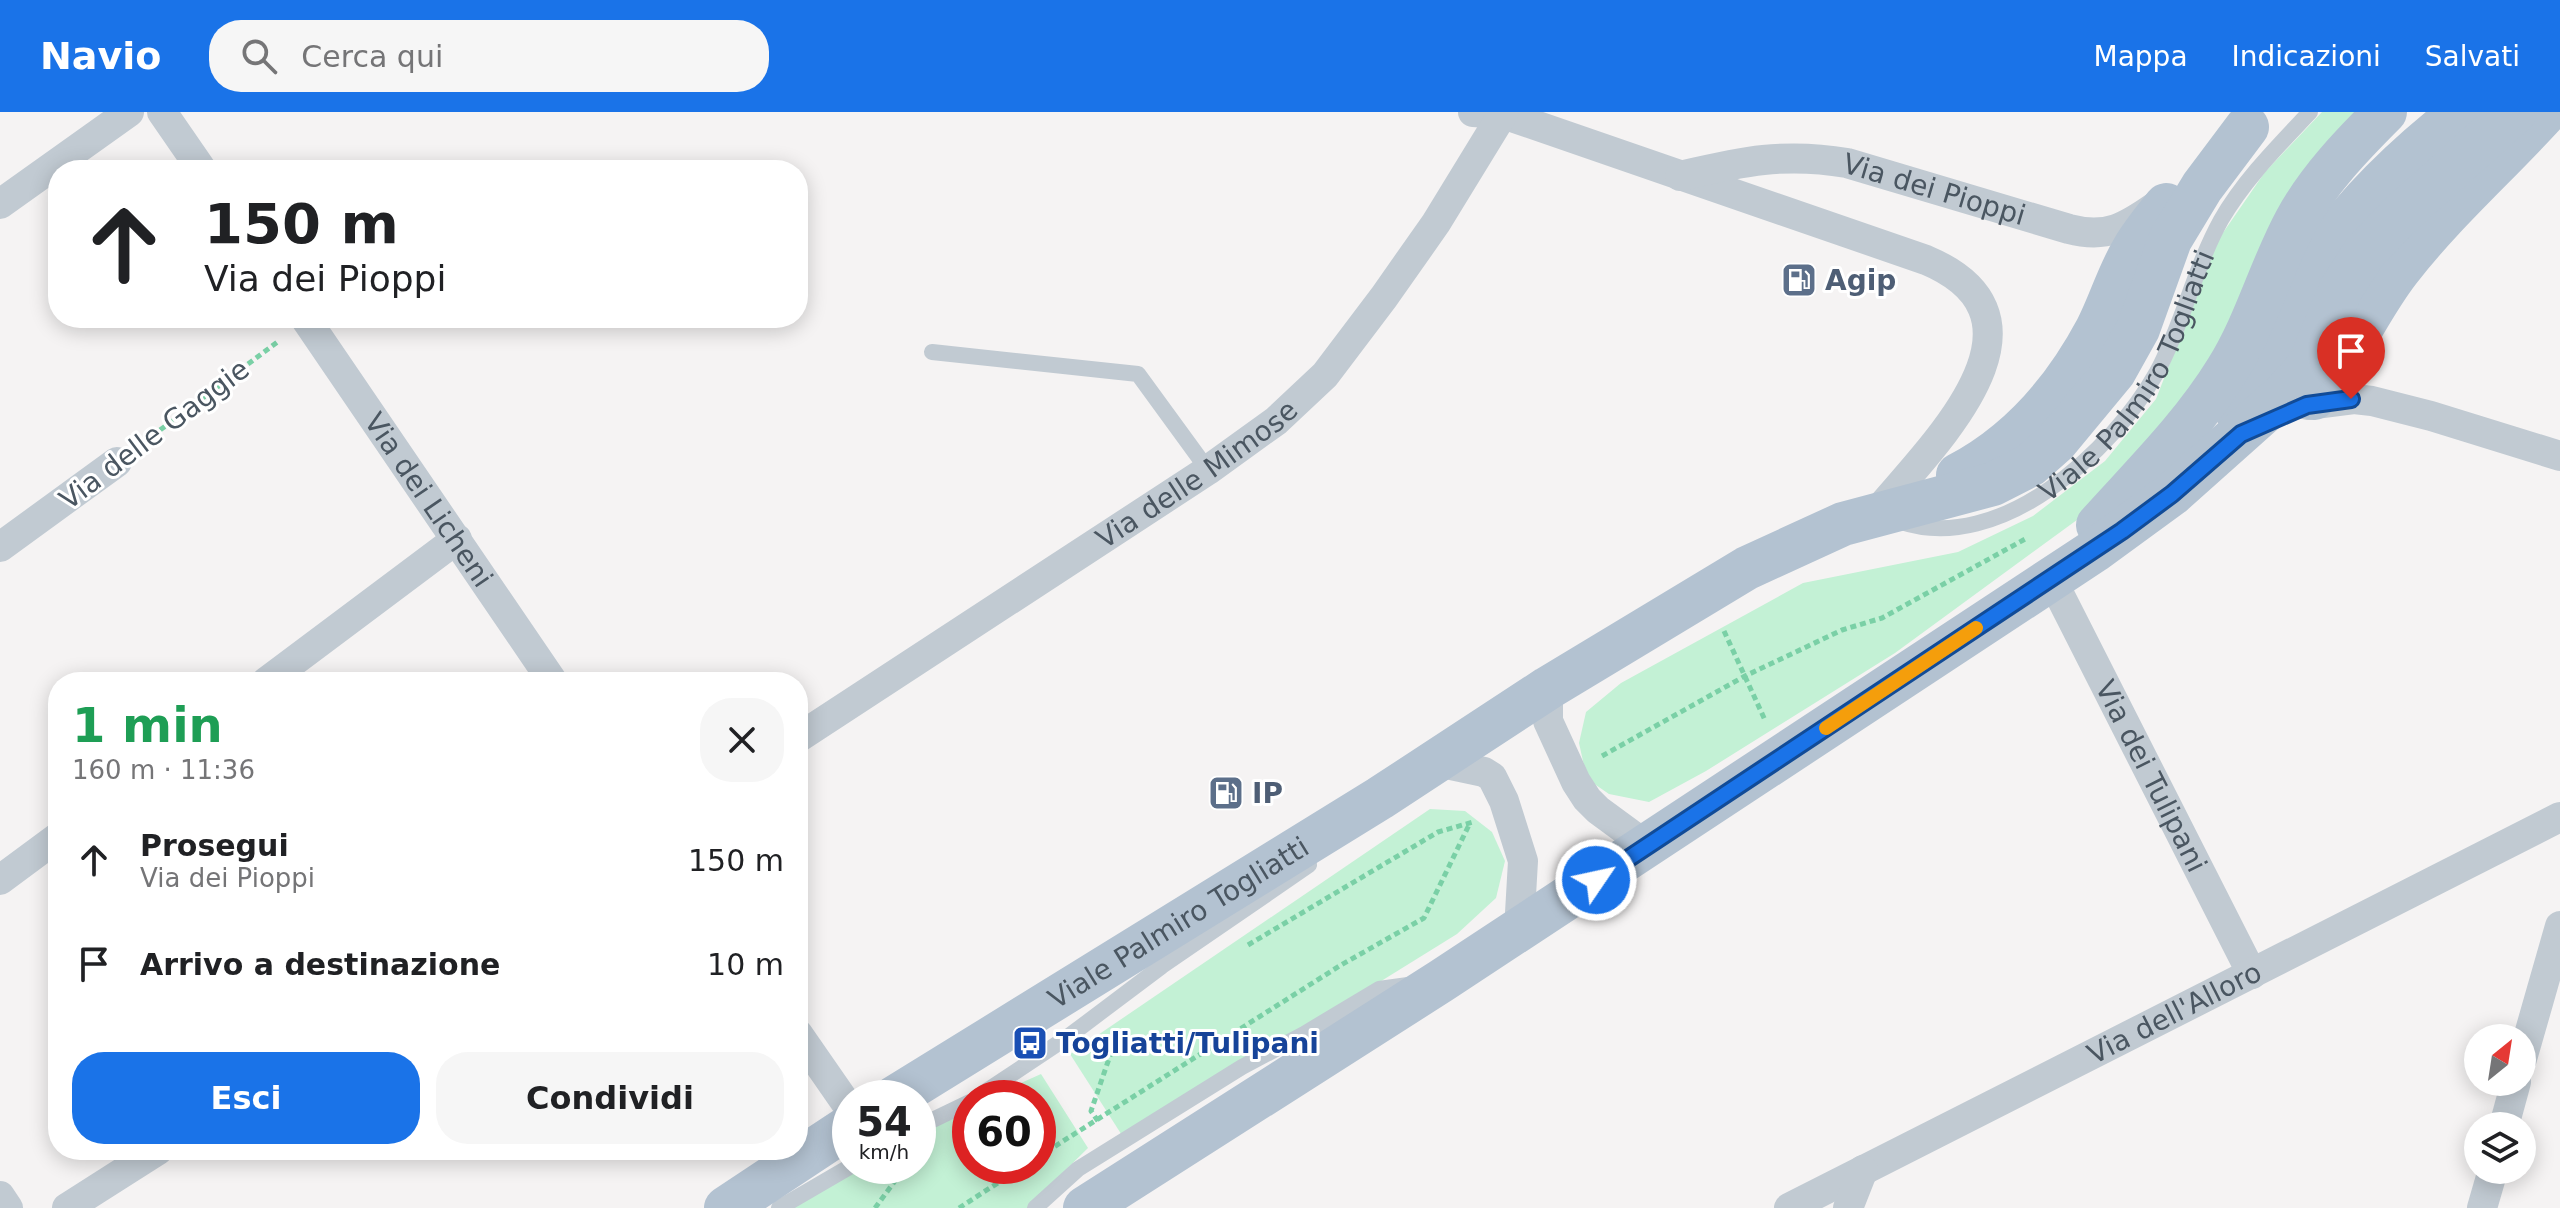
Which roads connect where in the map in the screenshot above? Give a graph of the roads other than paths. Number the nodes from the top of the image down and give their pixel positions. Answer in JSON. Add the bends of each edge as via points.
{"nodes":[{"id":1,"x":129,"y":112,"type":"edge"},
{"id":2,"x":162,"y":112,"type":"edge"},
{"id":3,"x":2310,"y":112,"type":"edge"},
{"id":4,"x":2385,"y":112,"type":"edge"},
{"id":5,"x":2461,"y":112,"type":"edge"},
{"id":6,"x":2515,"y":112,"type":"edge"},
{"id":7,"x":2546,"y":112,"type":"edge"},
{"id":8,"x":1496,"y":113,"type":"edge"},
{"id":9,"x":2255,"y":120,"type":"edge"},
{"id":10,"x":62,"y":160,"type":"edge"},
{"id":11,"x":195,"y":160,"type":"edge"},
{"id":12,"x":48,"y":170,"type":"edge"},
{"id":13,"x":1678,"y":177,"type":"junction"},
{"id":14,"x":2178,"y":191,"type":"junction"},
{"id":15,"x":0,"y":204,"type":"edge"},
{"id":16,"x":312,"y":328,"type":"edge"},
{"id":17,"x":932,"y":352,"type":"dead end"},
{"id":18,"x":2307,"y":405,"type":"junction"},
{"id":19,"x":2241,"y":434,"type":"junction"},
{"id":20,"x":2560,"y":456,"type":"edge"},
{"id":21,"x":117,"y":462,"type":"road end"},
{"id":22,"x":1208,"y":470,"type":"junction"},
{"id":23,"x":1876,"y":513,"type":"junction"},
{"id":24,"x":2122,"y":531,"type":"junction"},
{"id":25,"x":457,"y":539,"type":"junction"},
{"id":26,"x":0,"y":547,"type":"edge"},
{"id":27,"x":2051,"y":578,"type":"junction"},
{"id":28,"x":279,"y":672,"type":"edge"},
{"id":29,"x":546,"y":672,"type":"edge"},
{"id":30,"x":1548,"y":688,"type":"junction"},
{"id":31,"x":808,"y":731,"type":"edge"},
{"id":32,"x":1437,"y":762,"type":"junction"},
{"id":33,"x":1380,"y":798,"type":"junction"},
{"id":34,"x":2560,"y":817,"type":"edge"},
{"id":35,"x":48,"y":844,"type":"edge"},
{"id":36,"x":1647,"y":846,"type":"junction"},
{"id":37,"x":0,"y":880,"type":"edge"},
{"id":38,"x":1519,"y":930,"type":"junction"},
{"id":39,"x":2558,"y":936,"type":"edge"},
{"id":40,"x":2252,"y":974,"type":"junction"},
{"id":41,"x":1441,"y":981,"type":"junction"},
{"id":42,"x":2532,"y":1024,"type":"edge"},
{"id":43,"x":808,"y":1048,"type":"edge"},
{"id":44,"x":923,"y":1080,"type":"edge"},
{"id":45,"x":1002,"y":1080,"type":"edge"},
{"id":46,"x":832,"y":1083,"type":"edge"},
{"id":47,"x":832,"y":1138,"type":"edge"},
{"id":48,"x":808,"y":1154,"type":"edge"},
{"id":49,"x":142,"y":1160,"type":"edge"},
{"id":50,"x":799,"y":1160,"type":"edge"},
{"id":51,"x":1863,"y":1170,"type":"junction"},
{"id":52,"x":832,"y":1177,"type":"edge"},
{"id":53,"x":2489,"y":1184,"type":"edge"},
{"id":54,"x":0,"y":1196,"type":"edge"},
{"id":55,"x":8,"y":1208,"type":"edge"},
{"id":56,"x":67,"y":1208,"type":"edge"},
{"id":57,"x":726,"y":1208,"type":"edge"},
{"id":58,"x":779,"y":1208,"type":"edge"},
{"id":59,"x":1035,"y":1208,"type":"edge"},
{"id":60,"x":1085,"y":1208,"type":"edge"},
{"id":61,"x":1789,"y":1208,"type":"edge"},
{"id":62,"x":1848,"y":1208,"type":"edge"},
{"id":63,"x":2482,"y":1208,"type":"edge"}],
"edges":[{"from":1,"to":10,"type":"street"},
{"from":2,"to":11,"type":"street"},
{"from":3,"to":23,"type":"lane","name":"Viale Palmiro Togliatti","via":[[2247,182],[2222,219],[2159,368],[2137,405],[2100,449],[2058,482],[2001,515],[1926,528]]},
{"from":4,"to":27,"type":"main road","via":[[2304,208],[2219,383]]},
{"from":5,"to":24,"type":"main road","via":[[2342,225],[2305,279],[2265,373]]},
{"from":6,"to":19,"type":"main road","via":[[2375,239],[2341,289],[2309,366]]},
{"from":7,"to":18,"type":"main road","via":[[2404,263],[2340,366]]},
{"from":8,"to":13,"type":"street"},
{"from":8,"to":22,"type":"street","name":"Via delle Mimose","via":[[1436,223],[1325,375],[1276,421]]},
{"from":9,"to":14,"type":"main road","name":"Viale Palmiro Togliatti"},
{"from":9,"to":23,"type":"main road","name":"Viale Palmiro Togliatti","via":[[2202,187],[2170,240],[2138,329],[2114,372],[2056,442],[2002,480]]},
{"from":12,"to":15,"type":"street"},
{"from":13,"to":14,"type":"street","name":"Via dei Pioppi","via":[[1749,161],[1815,158],[2096,234],[2134,221]]},
{"from":13,"to":23,"type":"street","via":[[1926,260],[1954,273],[1977,299],[1989,336],[1980,376],[1951,423]]},
{"from":14,"to":23,"type":"main road","name":"Viale Palmiro Togliatti","via":[[2131,253],[2088,345],[2045,406],[1985,459]]},
{"from":16,"to":25,"type":"street","name":"Via dei Licheni"},
{"from":17,"to":22,"type":"lane","via":[[1138,374]]},
{"from":18,"to":19,"type":"main road"},
{"from":18,"to":20,"type":"street","via":[[2372,401]]},
{"from":19,"to":24,"type":"main road"},
{"from":21,"to":26,"type":"street","name":"Via delle Gaggie"},
{"from":22,"to":31,"type":"street","name":"Via delle Mimose"},
{"from":23,"to":30,"type":"main road","name":"Viale Palmiro Togliatti","via":[[1756,563]]},
{"from":24,"to":27,"type":"main road"},
{"from":25,"to":28,"type":"street"},
{"from":25,"to":29,"type":"street","name":"Via dei Licheni"},
{"from":27,"to":36,"type":"main road"},
{"from":27,"to":40,"type":"street","name":"Via dei Tulipani"},
{"from":30,"to":32,"type":"main road","name":"Viale Palmiro Togliatti"},
{"from":30,"to":36,"type":"street","via":[[1546,711],[1552,733],[1581,791],[1613,824]]},
{"from":32,"to":33,"type":"main road","name":"Viale Palmiro Togliatti"},
{"from":32,"to":38,"type":"street","via":[[1484,772],[1504,801],[1523,861]]},
{"from":33,"to":44,"type":"main road","name":"Viale Palmiro Togliatti"},
{"from":33,"to":45,"type":"lane","name":"Viale Palmiro Togliatti","via":[[1303,871]]},
{"from":34,"to":40,"type":"street","name":"Via dell'Alloro"},
{"from":35,"to":37,"type":"street"},
{"from":36,"to":38,"type":"main road"},
{"from":38,"to":41,"type":"main road"},
{"from":39,"to":42,"type":"street"},
{"from":40,"to":51,"type":"street","name":"Via dell'Alloro"},
{"from":41,"to":59,"type":"lane","via":[[1379,989],[1078,1169]]},
{"from":41,"to":60,"type":"main road"},
{"from":43,"to":46,"type":"street"},
{"from":47,"to":48,"type":"main road"},
{"from":49,"to":56,"type":"street"},
{"from":50,"to":57,"type":"main road"},
{"from":51,"to":61,"type":"street","name":"Via dell'Alloro"},
{"from":51,"to":62,"type":"street"},
{"from":52,"to":58,"type":"lane"},
{"from":53,"to":63,"type":"street"},
{"from":54,"to":55,"type":"street"}]}
